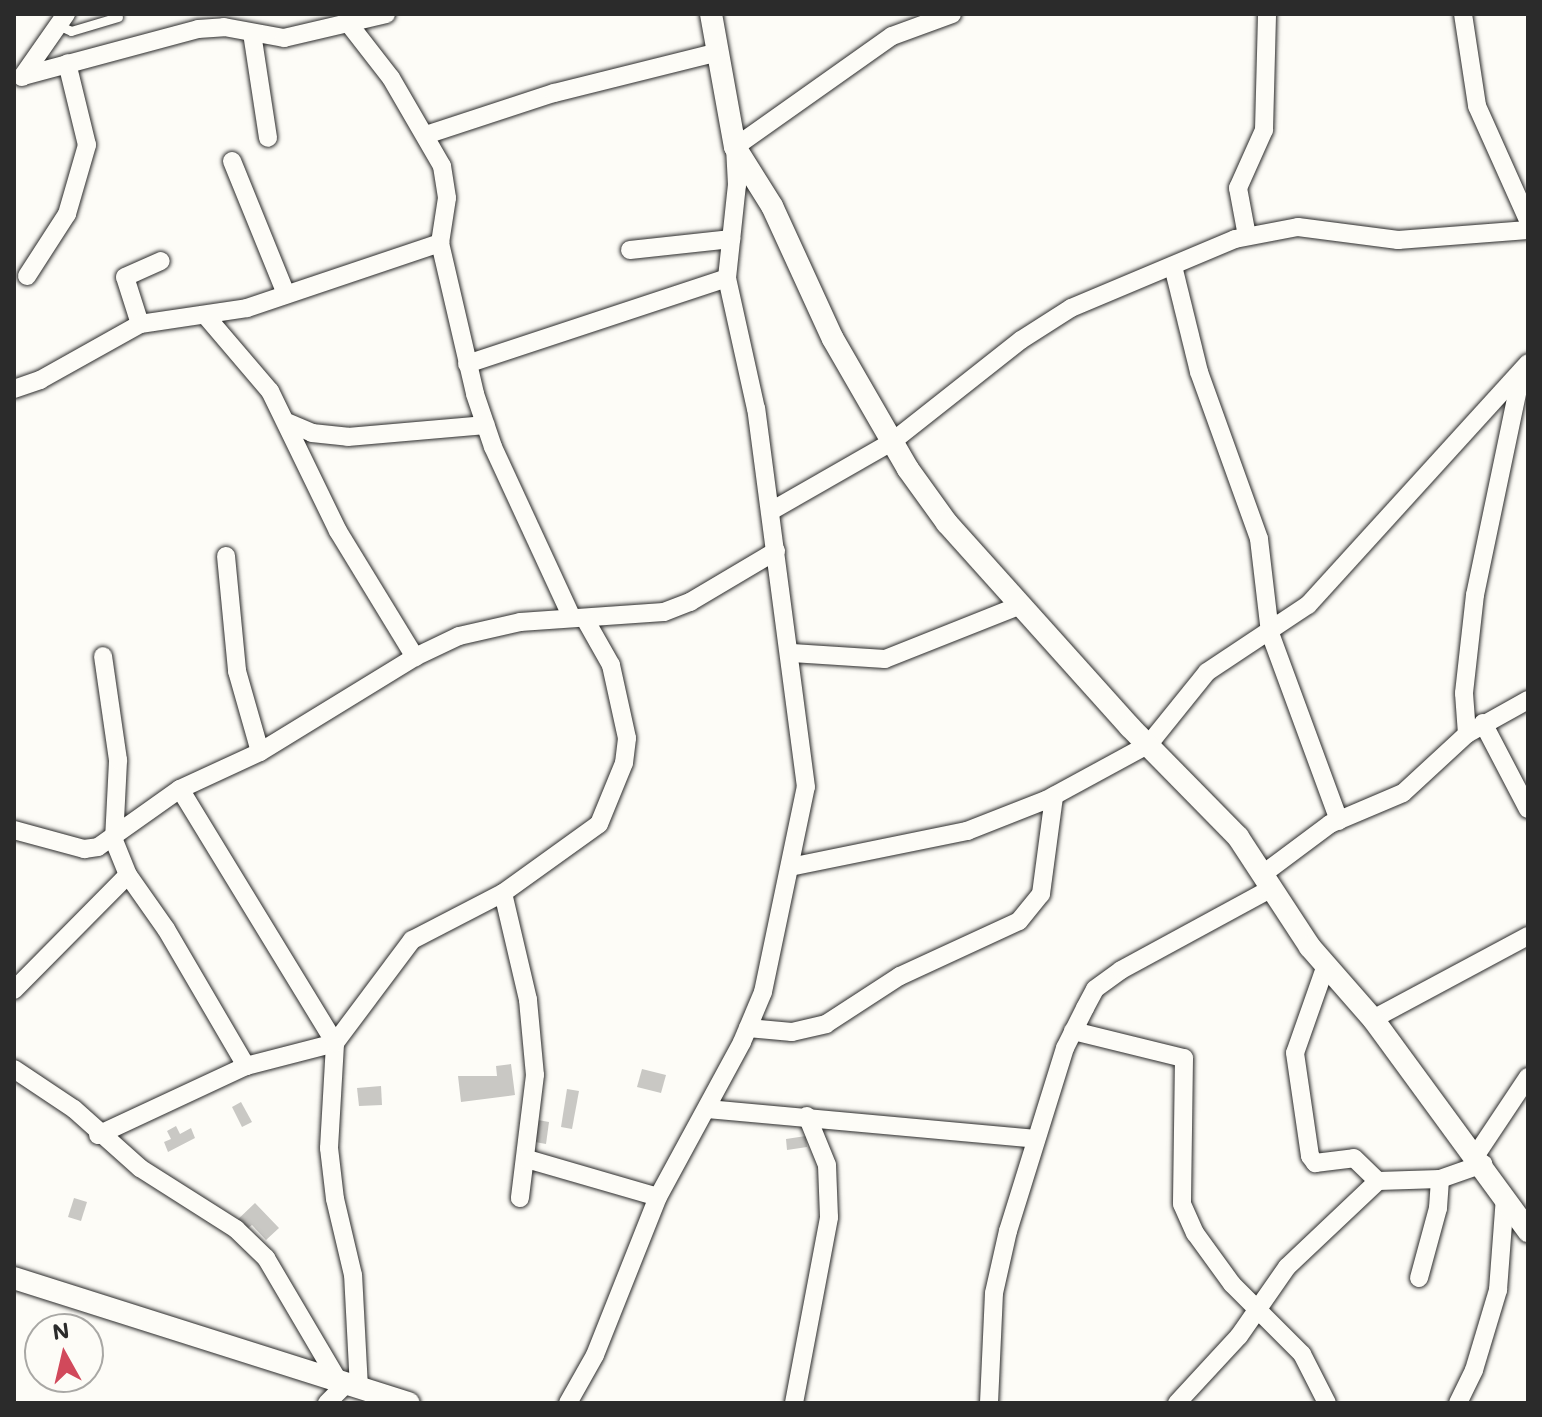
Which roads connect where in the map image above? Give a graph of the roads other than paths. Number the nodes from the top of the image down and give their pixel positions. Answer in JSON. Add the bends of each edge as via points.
{"nodes":[{"id":1,"x":386,"y":14,"type":"edge"},
{"id":2,"x":711,"y":14,"type":"edge"},
{"id":3,"x":952,"y":14,"type":"edge"},
{"id":4,"x":1267,"y":14,"type":"edge"},
{"id":5,"x":1463,"y":14,"type":"edge"},
{"id":6,"x":118,"y":17,"type":"dead end"},
{"id":7,"x":63,"y":20,"type":"edge"},
{"id":8,"x":349,"y":24,"type":"junction"},
{"id":9,"x":252,"y":33,"type":"junction"},
{"id":10,"x":48,"y":46,"type":"junction"},
{"id":11,"x":719,"y":52,"type":"junction"},
{"id":12,"x":62,"y":64,"type":"junction"},
{"id":13,"x":18,"y":80,"type":"edge"},
{"id":14,"x":426,"y":135,"type":"junction"},
{"id":15,"x":268,"y":138,"type":"dead end"},
{"id":16,"x":735,"y":147,"type":"junction"},
{"id":17,"x":232,"y":161,"type":"dead end"},
{"id":18,"x":1528,"y":220,"type":"edge"},
{"id":19,"x":1528,"y":230,"type":"edge"},
{"id":20,"x":1247,"y":236,"type":"junction"},
{"id":21,"x":731,"y":239,"type":"junction"},
{"id":22,"x":440,"y":243,"type":"junction"},
{"id":23,"x":630,"y":250,"type":"dead end"},
{"id":24,"x":161,"y":261,"type":"dead end"},
{"id":25,"x":1173,"y":266,"type":"junction"},
{"id":26,"x":27,"y":276,"type":"dead end"},
{"id":27,"x":727,"y":278,"type":"junction"},
{"id":28,"x":286,"y":294,"type":"junction"},
{"id":29,"x":205,"y":315,"type":"junction"},
{"id":30,"x":140,"y":324,"type":"junction"},
{"id":31,"x":467,"y":364,"type":"junction"},
{"id":32,"x":1525,"y":366,"type":"edge"},
{"id":33,"x":14,"y":389,"type":"edge"},
{"id":34,"x":1484,"y":412,"type":"junction"},
{"id":35,"x":289,"y":423,"type":"junction"},
{"id":36,"x":485,"y":425,"type":"junction"},
{"id":37,"x":1507,"y":427,"type":"junction"},
{"id":38,"x":893,"y":441,"type":"junction"},
{"id":39,"x":771,"y":511,"type":"junction"},
{"id":40,"x":776,"y":551,"type":"junction"},
{"id":41,"x":226,"y":556,"type":"dead end"},
{"id":42,"x":1021,"y":605,"type":"junction"},
{"id":43,"x":579,"y":619,"type":"junction"},
{"id":44,"x":1270,"y":633,"type":"junction"},
{"id":45,"x":792,"y":653,"type":"junction"},
{"id":46,"x":103,"y":656,"type":"dead end"},
{"id":47,"x":415,"y":657,"type":"junction"},
{"id":48,"x":1528,"y":700,"type":"edge"},
{"id":49,"x":1483,"y":723,"type":"junction"},
{"id":50,"x":1467,"y":734,"type":"junction"},
{"id":51,"x":1149,"y":744,"type":"junction"},
{"id":52,"x":260,"y":752,"type":"junction"},
{"id":53,"x":180,"y":789,"type":"junction"},
{"id":54,"x":1054,"y":796,"type":"junction"},
{"id":55,"x":1528,"y":809,"type":"edge"},
{"id":56,"x":1339,"y":821,"type":"junction"},
{"id":57,"x":14,"y":830,"type":"edge"},
{"id":58,"x":114,"y":840,"type":"junction"},
{"id":59,"x":790,"y":867,"type":"junction"},
{"id":60,"x":128,"y":875,"type":"junction"},
{"id":61,"x":1268,"y":881,"type":"junction"},
{"id":62,"x":503,"y":893,"type":"junction"},
{"id":63,"x":1528,"y":936,"type":"edge"},
{"id":64,"x":1326,"y":965,"type":"junction"},
{"id":65,"x":14,"y":990,"type":"edge"},
{"id":66,"x":1373,"y":1019,"type":"junction"},
{"id":67,"x":748,"y":1028,"type":"junction"},
{"id":68,"x":1073,"y":1031,"type":"junction"},
{"id":69,"x":335,"y":1043,"type":"junction"},
{"id":70,"x":246,"y":1066,"type":"junction"},
{"id":71,"x":14,"y":1069,"type":"edge"},
{"id":72,"x":1528,"y":1077,"type":"edge"},
{"id":73,"x":708,"y":1109,"type":"junction"},
{"id":74,"x":807,"y":1116,"type":"junction"},
{"id":75,"x":98,"y":1135,"type":"junction"},
{"id":76,"x":1036,"y":1139,"type":"junction"},
{"id":77,"x":527,"y":1159,"type":"junction"},
{"id":78,"x":1479,"y":1160,"type":"junction"},
{"id":79,"x":1440,"y":1179,"type":"junction"},
{"id":80,"x":1378,"y":1181,"type":"junction"},
{"id":81,"x":658,"y":1197,"type":"junction"},
{"id":82,"x":1505,"y":1197,"type":"junction"},
{"id":83,"x":520,"y":1198,"type":"dead end"},
{"id":84,"x":1526,"y":1227,"type":"edge"},
{"id":85,"x":14,"y":1278,"type":"edge"},
{"id":86,"x":1419,"y":1278,"type":"dead end"},
{"id":87,"x":1258,"y":1310,"type":"junction"},
{"id":88,"x":351,"y":1389,"type":"edge"},
{"id":89,"x":327,"y":1403,"type":"edge"},
{"id":90,"x":409,"y":1403,"type":"edge"},
{"id":91,"x":568,"y":1403,"type":"edge"},
{"id":92,"x":794,"y":1403,"type":"edge"},
{"id":93,"x":989,"y":1403,"type":"edge"},
{"id":94,"x":1177,"y":1403,"type":"edge"},
{"id":95,"x":1327,"y":1403,"type":"edge"},
{"id":96,"x":1458,"y":1403,"type":"edge"}],
"edges":[{"from":1,"to":8,"type":"street"},
{"from":2,"to":11,"type":"street"},
{"from":3,"to":16,"type":"street","via":[[880,43]]},
{"from":4,"to":20,"type":"street","via":[[1264,130],[1238,188]]},
{"from":5,"to":18,"type":"street","via":[[1477,106]]},
{"from":6,"to":7,"type":"lane","via":[[71,31]]},
{"from":7,"to":10,"type":"street"},
{"from":8,"to":9,"type":"street","via":[[284,38]]},
{"from":8,"to":14,"type":"street"},
{"from":9,"to":12,"type":"street","via":[[198,29]]},
{"from":9,"to":15,"type":"street"},
{"from":10,"to":12,"type":"street"},
{"from":10,"to":13,"type":"street"},
{"from":11,"to":14,"type":"street","via":[[554,93]]},
{"from":11,"to":16,"type":"street"},
{"from":12,"to":13,"type":"street"},
{"from":12,"to":26,"type":"street","via":[[87,145],[67,214]]},
{"from":14,"to":22,"type":"street","via":[[442,166],[447,198]]},
{"from":16,"to":21,"type":"street"},
{"from":16,"to":38,"type":"street","via":[[772,206],[833,339]]},
{"from":17,"to":28,"type":"street"},
{"from":19,"to":20,"type":"street","via":[[1413,240],[1298,227]]},
{"from":20,"to":25,"type":"street"},
{"from":21,"to":23,"type":"street"},
{"from":21,"to":27,"type":"street"},
{"from":22,"to":28,"type":"street"},
{"from":22,"to":31,"type":"street"},
{"from":24,"to":30,"type":"street","via":[[125,277]]},
{"from":25,"to":38,"type":"street","via":[[1071,308],[1021,340]]},
{"from":25,"to":44,"type":"street","via":[[1199,372],[1259,539]]},
{"from":27,"to":31,"type":"street"},
{"from":27,"to":39,"type":"street"},
{"from":28,"to":29,"type":"street"},
{"from":29,"to":30,"type":"street"},
{"from":29,"to":35,"type":"street","via":[[270,391]]},
{"from":30,"to":33,"type":"street"},
{"from":31,"to":36,"type":"street"},
{"from":32,"to":34,"type":"street"},
{"from":32,"to":37,"type":"street"},
{"from":34,"to":37,"type":"street"},
{"from":34,"to":44,"type":"street","via":[[1308,605]]},
{"from":35,"to":36,"type":"street","via":[[312,433],[348,437]]},
{"from":35,"to":47,"type":"street","via":[[338,531]]},
{"from":36,"to":43,"type":"street"},
{"from":37,"to":50,"type":"street","via":[[1475,595],[1464,693]]},
{"from":38,"to":39,"type":"street"},
{"from":38,"to":42,"type":"street","via":[[947,523]]},
{"from":39,"to":40,"type":"street"},
{"from":40,"to":43,"type":"street","via":[[677,607],[633,617]]},
{"from":40,"to":45,"type":"street"},
{"from":41,"to":52,"type":"street","via":[[237,671]]},
{"from":42,"to":45,"type":"street","via":[[885,659]]},
{"from":42,"to":51,"type":"street"},
{"from":43,"to":47,"type":"street","via":[[495,627]]},
{"from":43,"to":62,"type":"street","via":[[611,665],[627,738],[624,763],[599,824]]},
{"from":44,"to":51,"type":"street","via":[[1200,678]]},
{"from":44,"to":56,"type":"street"},
{"from":45,"to":59,"type":"street","via":[[806,787]]},
{"from":46,"to":58,"type":"street","via":[[118,760]]},
{"from":47,"to":52,"type":"street"},
{"from":48,"to":49,"type":"street"},
{"from":49,"to":50,"type":"street"},
{"from":49,"to":55,"type":"street"},
{"from":50,"to":56,"type":"street","via":[[1403,793]]},
{"from":51,"to":54,"type":"street"},
{"from":51,"to":61,"type":"street","via":[[1217,811]]},
{"from":52,"to":53,"type":"street"},
{"from":53,"to":58,"type":"street"},
{"from":53,"to":69,"type":"street"},
{"from":54,"to":59,"type":"street","via":[[954,835]]},
{"from":54,"to":67,"type":"street","via":[[1041,894],[1019,921],[900,976],[826,1024],[792,1032]]},
{"from":56,"to":61,"type":"street"},
{"from":57,"to":58,"type":"street","via":[[84,849]]},
{"from":58,"to":60,"type":"street"},
{"from":59,"to":67,"type":"street","via":[[763,992]]},
{"from":60,"to":65,"type":"street"},
{"from":60,"to":70,"type":"street"},
{"from":61,"to":64,"type":"street"},
{"from":61,"to":68,"type":"street","via":[[1095,989]]},
{"from":62,"to":69,"type":"street","via":[[412,940]]},
{"from":62,"to":77,"type":"street","via":[[528,1000],[535,1075]]},
{"from":63,"to":66,"type":"street"},
{"from":64,"to":66,"type":"street"},
{"from":64,"to":80,"type":"street","via":[[1295,1053],[1310,1156],[1315,1163],[1354,1158]]},
{"from":66,"to":78,"type":"street"},
{"from":67,"to":73,"type":"street"},
{"from":68,"to":76,"type":"street"},
{"from":68,"to":87,"type":"street","via":[[1184,1058],[1182,1204],[1195,1233]]},
{"from":69,"to":70,"type":"street"},
{"from":69,"to":88,"type":"street","via":[[329,1148],[353,1275]]},
{"from":70,"to":75,"type":"street"},
{"from":71,"to":75,"type":"street","via":[[74,1109]]},
{"from":72,"to":78,"type":"street"},
{"from":73,"to":74,"type":"street"},
{"from":73,"to":81,"type":"street"},
{"from":74,"to":76,"type":"street"},
{"from":74,"to":92,"type":"street","via":[[827,1165],[829,1217]]},
{"from":75,"to":88,"type":"street","via":[[236,1229],[266,1258]]},
{"from":76,"to":93,"type":"street","via":[[994,1293]]},
{"from":77,"to":81,"type":"street"},
{"from":77,"to":83,"type":"street"},
{"from":78,"to":79,"type":"street"},
{"from":78,"to":82,"type":"street"},
{"from":79,"to":80,"type":"street"},
{"from":79,"to":86,"type":"street","via":[[1441,1194]]},
{"from":80,"to":87,"type":"street","via":[[1287,1267]]},
{"from":81,"to":91,"type":"street","via":[[595,1355]]},
{"from":82,"to":84,"type":"street"},
{"from":82,"to":96,"type":"street","via":[[1498,1290],[1474,1370]]},
{"from":85,"to":88,"type":"street"},
{"from":87,"to":94,"type":"street"},
{"from":87,"to":95,"type":"street","via":[[1302,1354]]},
{"from":88,"to":89,"type":"street"},
{"from":88,"to":90,"type":"street"}]}
